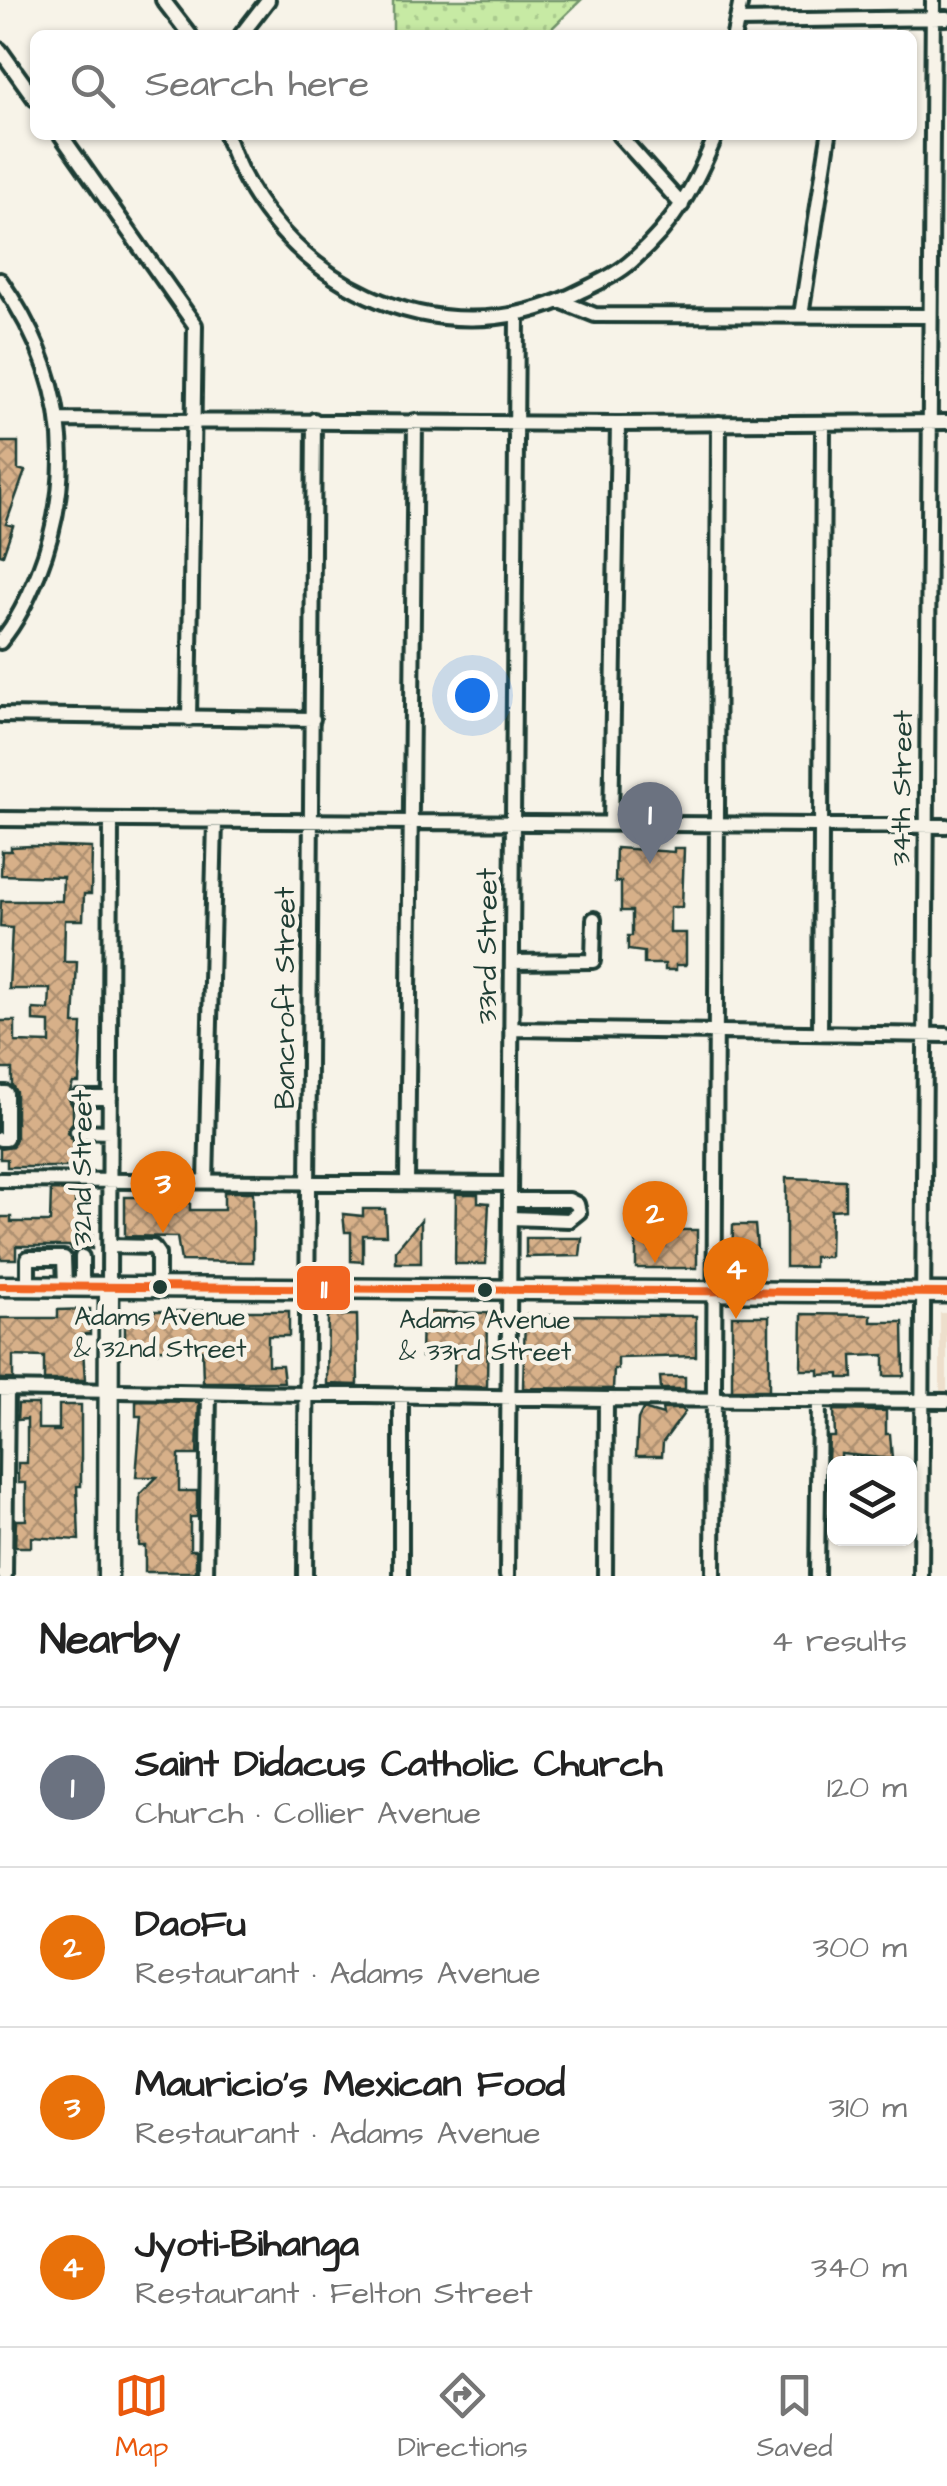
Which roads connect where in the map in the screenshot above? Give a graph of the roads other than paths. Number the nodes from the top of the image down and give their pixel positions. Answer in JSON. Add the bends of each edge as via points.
{"nodes":[{"id":1,"x":163,"y":0,"type":"edge"},
{"id":2,"x":268,"y":0,"type":"edge"},
{"id":3,"x":741,"y":0,"type":"edge"},
{"id":4,"x":932,"y":0,"type":"edge"},
{"id":5,"x":845,"y":18,"type":"junction"},
{"id":6,"x":940,"y":18,"type":"edge"},
{"id":7,"x":736,"y":28,"type":"edge"},
{"id":8,"x":186,"y":30,"type":"edge"},
{"id":9,"x":246,"y":30,"type":"edge"},
{"id":10,"x":843,"y":30,"type":"edge"},
{"id":11,"x":0,"y":50,"type":"edge"},
{"id":12,"x":30,"y":92,"type":"edge"},
{"id":13,"x":65,"y":140,"type":"edge"},
{"id":14,"x":228,"y":140,"type":"edge"},
{"id":15,"x":624,"y":140,"type":"edge"},
{"id":16,"x":714,"y":140,"type":"edge"},
{"id":17,"x":828,"y":140,"type":"edge"},
{"id":18,"x":682,"y":206,"type":"junction"},
{"id":19,"x":0,"y":280,"type":"edge"},
{"id":20,"x":560,"y":301,"type":"junction"},
{"id":21,"x":801,"y":315,"type":"junction"},
{"id":22,"x":517,"y":316,"type":"junction"},
{"id":23,"x":930,"y":316,"type":"junction"},
{"id":24,"x":192,"y":418,"type":"junction"},
{"id":25,"x":60,"y":420,"type":"junction"},
{"id":26,"x":314,"y":420,"type":"junction"},
{"id":27,"x":415,"y":421,"type":"junction"},
{"id":28,"x":930,"y":422,"type":"junction"},
{"id":29,"x":947,"y":422,"type":"edge"},
{"id":30,"x":517,"y":423,"type":"junction"},
{"id":31,"x":618,"y":424,"type":"junction"},
{"id":32,"x":720,"y":424,"type":"junction"},
{"id":33,"x":823,"y":424,"type":"junction"},
{"id":34,"x":0,"y":642,"type":"edge"},
{"id":35,"x":0,"y":715,"type":"edge"},
{"id":36,"x":189,"y":719,"type":"junction"},
{"id":37,"x":313,"y":719,"type":"junction"},
{"id":38,"x":0,"y":819,"type":"edge"},
{"id":39,"x":111,"y":820,"type":"junction"},
{"id":40,"x":215,"y":820,"type":"junction"},
{"id":41,"x":311,"y":821,"type":"junction"},
{"id":42,"x":410,"y":822,"type":"junction"},
{"id":43,"x":512,"y":823,"type":"junction"},
{"id":44,"x":611,"y":824,"type":"junction"},
{"id":45,"x":823,"y":825,"type":"junction"},
{"id":46,"x":717,"y":826,"type":"junction"},
{"id":47,"x":927,"y":826,"type":"junction"},
{"id":48,"x":947,"y":826,"type":"edge"},
{"id":49,"x":594,"y":918,"type":"dead end"},
{"id":50,"x":512,"y":962,"type":"junction"},
{"id":51,"x":512,"y":1029,"type":"junction"},
{"id":52,"x":716,"y":1032,"type":"junction"},
{"id":53,"x":820,"y":1034,"type":"junction"},
{"id":54,"x":924,"y":1034,"type":"junction"},
{"id":55,"x":947,"y":1035,"type":"edge"},
{"id":56,"x":0,"y":1093,"type":"edge"},
{"id":57,"x":78,"y":1098,"type":"dead end"},
{"id":58,"x":110,"y":1098,"type":"junction"},
{"id":59,"x":77,"y":1131,"type":"dead end"},
{"id":60,"x":110,"y":1132,"type":"junction"},
{"id":61,"x":0,"y":1139,"type":"edge"},
{"id":62,"x":0,"y":1180,"type":"edge"},
{"id":63,"x":110,"y":1181,"type":"junction"},
{"id":64,"x":206,"y":1182,"type":"junction"},
{"id":65,"x":309,"y":1183,"type":"junction"},
{"id":66,"x":407,"y":1183,"type":"junction"},
{"id":67,"x":510,"y":1184,"type":"junction"},
{"id":68,"x":510,"y":1200,"type":"junction"},
{"id":69,"x":510,"y":1218,"type":"junction"},
{"id":70,"x":110,"y":1246,"type":"junction"},
{"id":71,"x":82,"y":1257,"type":"dead end"},
{"id":72,"x":0,"y":1286,"type":"edge"},
{"id":73,"x":28,"y":1286,"type":"junction"},
{"id":74,"x":73,"y":1286,"type":"junction"},
{"id":75,"x":109,"y":1286,"type":"junction"},
{"id":76,"x":158,"y":1286,"type":"junction"},
{"id":77,"x":308,"y":1288,"type":"junction"},
{"id":78,"x":509,"y":1290,"type":"junction"},
{"id":79,"x":714,"y":1292,"type":"junction"},
{"id":80,"x":923,"y":1293,"type":"junction"},
{"id":81,"x":947,"y":1293,"type":"edge"},
{"id":82,"x":4,"y":1389,"type":"edge"},
{"id":83,"x":109,"y":1392,"type":"junction"},
{"id":84,"x":208,"y":1393,"type":"junction"},
{"id":85,"x":306,"y":1394,"type":"junction"},
{"id":86,"x":401,"y":1395,"type":"junction"},
{"id":87,"x":509,"y":1397,"type":"junction"},
{"id":88,"x":606,"y":1399,"type":"junction"},
{"id":89,"x":712,"y":1399,"type":"junction"},
{"id":90,"x":819,"y":1400,"type":"junction"},
{"id":91,"x":923,"y":1400,"type":"junction"},
{"id":92,"x":947,"y":1401,"type":"edge"},
{"id":93,"x":5,"y":1576,"type":"edge"},
{"id":94,"x":108,"y":1576,"type":"edge"},
{"id":95,"x":206,"y":1576,"type":"edge"},
{"id":96,"x":305,"y":1576,"type":"edge"},
{"id":97,"x":401,"y":1576,"type":"edge"},
{"id":98,"x":508,"y":1576,"type":"edge"},
{"id":99,"x":605,"y":1576,"type":"edge"},
{"id":100,"x":713,"y":1576,"type":"edge"},
{"id":101,"x":816,"y":1576,"type":"edge"},
{"id":102,"x":921,"y":1576,"type":"edge"}],
"edges":[{"from":1,"to":8,"type":"street"},
{"from":2,"to":9,"type":"street"},
{"from":3,"to":7,"type":"street"},
{"from":4,"to":6,"type":"street","name":"34th Street"},
{"from":5,"to":6,"type":"street"},
{"from":5,"to":7,"type":"street"},
{"from":5,"to":10,"type":"street"},
{"from":6,"to":23,"type":"street","name":"34th Street"},
{"from":11,"to":12,"type":"street"},
{"from":13,"to":24,"type":"street","via":[[195,325]]},
{"from":14,"to":22,"type":"street","via":[[266,214],[302,254],[341,282],[411,312],[453,319]]},
{"from":15,"to":18,"type":"street"},
{"from":16,"to":18,"type":"street"},
{"from":17,"to":21,"type":"street"},
{"from":18,"to":20,"type":"street","via":[[631,262]]},
{"from":19,"to":25,"type":"street","via":[[32,332]]},
{"from":20,"to":21,"type":"street","via":[[595,315]]},
{"from":20,"to":22,"type":"street"},
{"from":21,"to":23,"type":"street"},
{"from":22,"to":30,"type":"street","name":"33rd Street"},
{"from":23,"to":28,"type":"street","name":"34th Street"},
{"from":24,"to":25,"type":"street"},
{"from":24,"to":26,"type":"street"},
{"from":24,"to":36,"type":"street"},
{"from":25,"to":34,"type":"street","via":[[59,503],[51,541],[25,605]]},
{"from":26,"to":27,"type":"street"},
{"from":26,"to":37,"type":"street","name":"Bancroft Street"},
{"from":27,"to":30,"type":"street"},
{"from":27,"to":42,"type":"street"},
{"from":28,"to":29,"type":"street"},
{"from":28,"to":33,"type":"street"},
{"from":28,"to":47,"type":"street","name":"34th Street"},
{"from":30,"to":31,"type":"street"},
{"from":30,"to":43,"type":"street","name":"33rd Street"},
{"from":31,"to":32,"type":"street"},
{"from":31,"to":44,"type":"street"},
{"from":32,"to":33,"type":"street"},
{"from":32,"to":46,"type":"street"},
{"from":33,"to":45,"type":"street"},
{"from":35,"to":36,"type":"street"},
{"from":36,"to":37,"type":"street"},
{"from":37,"to":41,"type":"street","name":"Bancroft Street"},
{"from":38,"to":39,"type":"street"},
{"from":39,"to":40,"type":"street"},
{"from":39,"to":58,"type":"street","name":"32nd Street"},
{"from":40,"to":41,"type":"street"},
{"from":40,"to":64,"type":"street"},
{"from":41,"to":42,"type":"street"},
{"from":41,"to":65,"type":"street","name":"Bancroft Street"},
{"from":42,"to":43,"type":"street"},
{"from":42,"to":66,"type":"street"},
{"from":43,"to":44,"type":"street"},
{"from":43,"to":50,"type":"street","name":"33rd Street"},
{"from":44,"to":46,"type":"street"},
{"from":45,"to":46,"type":"street"},
{"from":45,"to":47,"type":"street"},
{"from":45,"to":53,"type":"street"},
{"from":46,"to":52,"type":"street"},
{"from":47,"to":48,"type":"street"},
{"from":47,"to":54,"type":"street","name":"34th Street"},
{"from":49,"to":50,"type":"street","via":[[593,961]]},
{"from":50,"to":51,"type":"street","name":"33rd Street"},
{"from":51,"to":52,"type":"street"},
{"from":51,"to":67,"type":"street","name":"33rd Street"},
{"from":52,"to":53,"type":"street"},
{"from":52,"to":79,"type":"street"},
{"from":53,"to":54,"type":"street"},
{"from":54,"to":55,"type":"street"},
{"from":54,"to":80,"type":"street","name":"34th Street"},
{"from":56,"to":61,"type":"street","via":[[6,1094],[6,1139]]},
{"from":57,"to":58,"type":"street"},
{"from":58,"to":60,"type":"street","name":"32nd Street"},
{"from":59,"to":60,"type":"street"},
{"from":60,"to":63,"type":"street","name":"32nd Street"},
{"from":62,"to":63,"type":"street"},
{"from":63,"to":64,"type":"street"},
{"from":63,"to":70,"type":"street","name":"32nd Street"},
{"from":64,"to":65,"type":"street"},
{"from":65,"to":66,"type":"street"},
{"from":65,"to":77,"type":"street","name":"Bancroft Street"},
{"from":66,"to":67,"type":"street"},
{"from":67,"to":68,"type":"street","name":"33rd Street"},
{"from":68,"to":69,"type":"street","name":"33rd Street"},
{"from":68,"to":69,"type":"street","via":[[569,1200],[579,1212],[569,1220]]},
{"from":69,"to":78,"type":"street","name":"33rd Street"},
{"from":70,"to":75,"type":"street","name":"32nd Street"},
{"from":70,"to":76,"type":"street","via":[[153,1247]]},
{"from":71,"to":74,"type":"street"},
{"from":72,"to":73,"type":"main road"},
{"from":73,"to":74,"type":"main road"},
{"from":73,"to":74,"type":"street","via":[[28,1258],[64,1258]]},
{"from":74,"to":75,"type":"main road"},
{"from":75,"to":76,"type":"main road"},
{"from":75,"to":83,"type":"main road","name":"32nd Street"},
{"from":76,"to":77,"type":"main road"},
{"from":77,"to":78,"type":"main road"},
{"from":77,"to":85,"type":"street","name":"Bancroft Street"},
{"from":78,"to":79,"type":"main road"},
{"from":78,"to":87,"type":"street","name":"33rd Street"},
{"from":79,"to":80,"type":"main road"},
{"from":79,"to":89,"type":"street"},
{"from":80,"to":81,"type":"main road"},
{"from":80,"to":91,"type":"street","name":"34th Street"},
{"from":82,"to":83,"type":"street"},
{"from":82,"to":93,"type":"street"},
{"from":83,"to":84,"type":"street"},
{"from":83,"to":94,"type":"main road","name":"32nd Street"},
{"from":84,"to":85,"type":"street"},
{"from":84,"to":95,"type":"street"},
{"from":85,"to":86,"type":"street"},
{"from":85,"to":96,"type":"street","name":"Bancroft Street"},
{"from":86,"to":87,"type":"street"},
{"from":86,"to":97,"type":"street"},
{"from":87,"to":88,"type":"street"},
{"from":87,"to":98,"type":"street","name":"33rd Street"},
{"from":88,"to":89,"type":"street"},
{"from":88,"to":99,"type":"street"},
{"from":89,"to":90,"type":"street"},
{"from":89,"to":100,"type":"street"},
{"from":90,"to":91,"type":"street"},
{"from":90,"to":101,"type":"street"},
{"from":91,"to":92,"type":"street"},
{"from":91,"to":102,"type":"street","name":"34th Street"}]}
